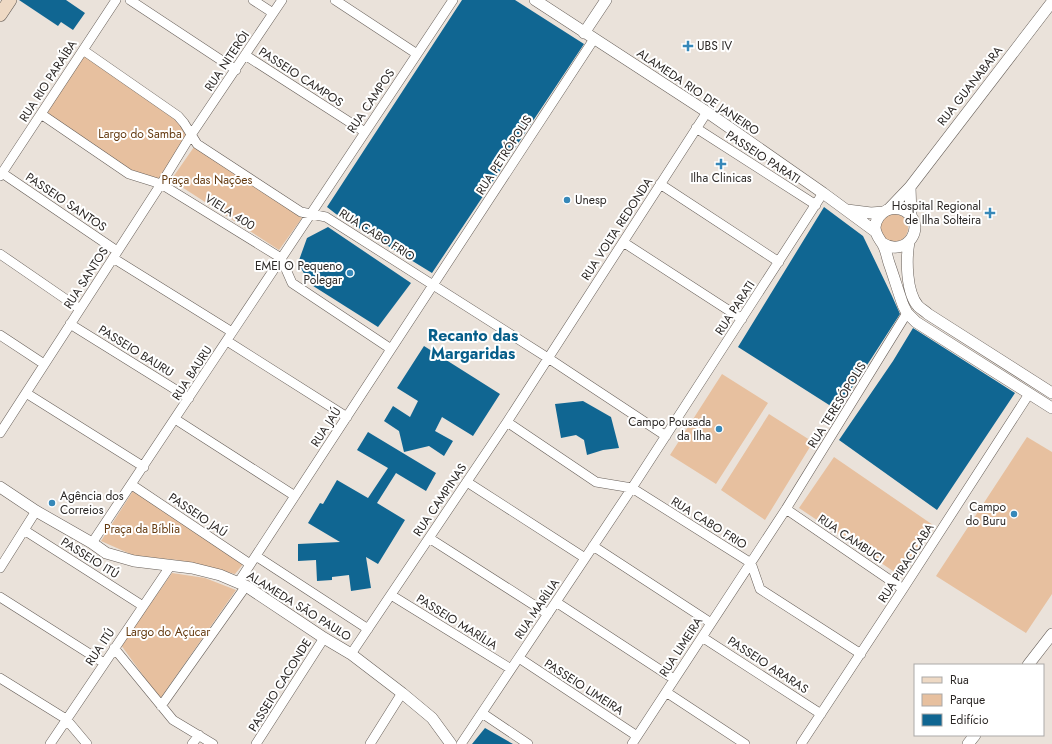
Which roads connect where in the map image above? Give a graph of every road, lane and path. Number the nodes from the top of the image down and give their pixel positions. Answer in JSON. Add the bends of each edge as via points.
{"nodes":[{"id":1,"x":10,"y":0,"type":"edge"},
{"id":2,"x":116,"y":0,"type":"edge"},
{"id":3,"x":130,"y":0,"type":"edge"},
{"id":4,"x":253,"y":0,"type":"edge"},
{"id":5,"x":282,"y":0,"type":"edge"},
{"id":6,"x":335,"y":0,"type":"edge"},
{"id":7,"x":453,"y":0,"type":"edge"},
{"id":8,"x":535,"y":0,"type":"edge"},
{"id":9,"x":606,"y":0,"type":"edge"},
{"id":10,"x":1052,"y":2,"type":"edge"},
{"id":11,"x":273,"y":13,"type":"junction"},
{"id":12,"x":0,"y":15,"type":"edge"},
{"id":13,"x":589,"y":36,"type":"junction"},
{"id":14,"x":83,"y":50,"type":"junction"},
{"id":15,"x":417,"y":54,"type":"junction"},
{"id":16,"x":245,"y":55,"type":"junction"},
{"id":17,"x":236,"y":70,"type":"junction"},
{"id":18,"x":706,"y":112,"type":"junction"},
{"id":19,"x":41,"y":114,"type":"junction"},
{"id":20,"x":696,"y":128,"type":"junction"},
{"id":21,"x":365,"y":132,"type":"junction"},
{"id":22,"x":191,"y":135,"type":"junction"},
{"id":23,"x":1,"y":175,"type":"edge"},
{"id":24,"x":161,"y":184,"type":"junction"},
{"id":25,"x":660,"y":184,"type":"junction"},
{"id":26,"x":910,"y":187,"type":"junction"},
{"id":27,"x":823,"y":193,"type":"junction"},
{"id":28,"x":816,"y":205,"type":"junction"},
{"id":29,"x":845,"y":209,"type":"junction"},
{"id":30,"x":886,"y":210,"type":"junction"},
{"id":31,"x":311,"y":215,"type":"junction"},
{"id":32,"x":911,"y":216,"type":"junction"},
{"id":33,"x":876,"y":232,"type":"junction"},
{"id":34,"x":623,"y":242,"type":"junction"},
{"id":35,"x":909,"y":242,"type":"junction"},
{"id":36,"x":882,"y":243,"type":"junction"},
{"id":37,"x":0,"y":254,"type":"edge"},
{"id":38,"x":115,"y":254,"type":"junction"},
{"id":39,"x":281,"y":258,"type":"junction"},
{"id":40,"x":779,"y":262,"type":"junction"},
{"id":41,"x":434,"y":285,"type":"junction"},
{"id":42,"x":80,"y":309,"type":"junction"},
{"id":43,"x":907,"y":313,"type":"junction"},
{"id":44,"x":742,"y":319,"type":"junction"},
{"id":45,"x":70,"y":324,"type":"junction"},
{"id":46,"x":232,"y":332,"type":"junction"},
{"id":47,"x":0,"y":335,"type":"edge"},
{"id":48,"x":227,"y":341,"type":"junction"},
{"id":49,"x":391,"y":349,"type":"junction"},
{"id":50,"x":548,"y":358,"type":"junction"},
{"id":51,"x":44,"y":364,"type":"junction"},
{"id":52,"x":26,"y":393,"type":"junction"},
{"id":53,"x":1052,"y":393,"type":"edge"},
{"id":54,"x":1029,"y":394,"type":"junction"},
{"id":55,"x":189,"y":398,"type":"junction"},
{"id":56,"x":1052,"y":408,"type":"edge"},
{"id":57,"x":347,"y":417,"type":"junction"},
{"id":58,"x":176,"y":419,"type":"junction"},
{"id":59,"x":3,"y":420,"type":"edge"},
{"id":60,"x":507,"y":422,"type":"junction"},
{"id":61,"x":0,"y":433,"type":"edge"},
{"id":62,"x":666,"y":436,"type":"junction"},
{"id":63,"x":144,"y":467,"type":"junction"},
{"id":64,"x":467,"y":482,"type":"junction"},
{"id":65,"x":132,"y":485,"type":"junction"},
{"id":66,"x":0,"y":488,"type":"edge"},
{"id":67,"x":632,"y":488,"type":"junction"},
{"id":68,"x":295,"y":496,"type":"junction"},
{"id":69,"x":786,"y":509,"type":"junction"},
{"id":70,"x":36,"y":511,"type":"junction"},
{"id":71,"x":24,"y":530,"type":"junction"},
{"id":72,"x":429,"y":538,"type":"junction"},
{"id":73,"x":92,"y":543,"type":"junction"},
{"id":74,"x":593,"y":546,"type":"junction"},
{"id":75,"x":585,"y":558,"type":"junction"},
{"id":76,"x":253,"y":560,"type":"junction"},
{"id":77,"x":750,"y":563,"type":"junction"},
{"id":78,"x":171,"y":565,"type":"junction"},
{"id":79,"x":0,"y":568,"type":"edge"},
{"id":80,"x":242,"y":585,"type":"junction"},
{"id":81,"x":903,"y":589,"type":"junction"},
{"id":82,"x":391,"y":595,"type":"junction"},
{"id":83,"x":0,"y":597,"type":"edge"},
{"id":84,"x":556,"y":602,"type":"junction"},
{"id":85,"x":143,"y":606,"type":"junction"},
{"id":86,"x":548,"y":614,"type":"junction"},
{"id":87,"x":711,"y":623,"type":"junction"},
{"id":88,"x":368,"y":629,"type":"junction"},
{"id":89,"x":1052,"y":634,"type":"edge"},
{"id":90,"x":702,"y":637,"type":"junction"},
{"id":91,"x":324,"y":638,"type":"junction"},
{"id":92,"x":114,"y":648,"type":"junction"},
{"id":93,"x":351,"y":654,"type":"junction"},
{"id":94,"x":861,"y":654,"type":"junction"},
{"id":95,"x":519,"y":658,"type":"junction"},
{"id":96,"x":104,"y":663,"type":"junction"},
{"id":97,"x":1029,"y":664,"type":"edge"},
{"id":98,"x":511,"y":670,"type":"junction"},
{"id":99,"x":0,"y":678,"type":"edge"},
{"id":100,"x":674,"y":679,"type":"junction"},
{"id":101,"x":666,"y":692,"type":"junction"},
{"id":102,"x":402,"y":693,"type":"junction"},
{"id":103,"x":161,"y":706,"type":"junction"},
{"id":104,"x":482,"y":713,"type":"junction"},
{"id":105,"x":820,"y":714,"type":"junction"},
{"id":106,"x":66,"y":719,"type":"junction"},
{"id":107,"x":199,"y":735,"type":"junction"},
{"id":108,"x":974,"y":736,"type":"edge"},
{"id":109,"x":634,"y":740,"type":"edge"},
{"id":110,"x":50,"y":744,"type":"edge"},
{"id":111,"x":87,"y":744,"type":"edge"},
{"id":112,"x":192,"y":744,"type":"edge"},
{"id":113,"x":213,"y":744,"type":"edge"},
{"id":114,"x":256,"y":744,"type":"edge"},
{"id":115,"x":370,"y":744,"type":"edge"},
{"id":116,"x":451,"y":744,"type":"edge"},
{"id":117,"x":461,"y":744,"type":"edge"},
{"id":118,"x":528,"y":744,"type":"edge"},
{"id":119,"x":745,"y":744,"type":"edge"},
{"id":120,"x":801,"y":744,"type":"edge"},
{"id":121,"x":968,"y":744,"type":"edge"}],
"edges":[{"from":1,"to":12,"type":"main road"},
{"from":2,"to":14,"type":"street","name":"RUA RIO PARAÍBA"},
{"from":3,"to":17,"type":"street"},
{"from":4,"to":11,"type":"street"},
{"from":5,"to":11,"type":"street","name":"RUA NITERÓI"},
{"from":6,"to":15,"type":"street"},
{"from":7,"to":15,"type":"street","name":"RUA CAMPOS"},
{"from":8,"to":13,"type":"street","name":"ALAMEDA RIO DE JANEIRO"},
{"from":9,"to":13,"type":"street"},
{"from":10,"to":26,"type":"street","name":"RUA GUANABARA"},
{"from":11,"to":16,"type":"street","name":"RUA NITERÓI"},
{"from":13,"to":18,"type":"street","name":"ALAMEDA RIO DE JANEIRO"},
{"from":13,"to":41,"type":"street","name":"RUA PETRÓPOLIS"},
{"from":14,"to":19,"type":"street","name":"RUA RIO PARAÍBA"},
{"from":14,"to":22,"type":"street","name":"RUA CABO FRIO","via":[[178,116]]},
{"from":15,"to":21,"type":"street","name":"RUA CAMPOS"},
{"from":16,"to":17,"type":"street","name":"RUA NITERÓI"},
{"from":16,"to":21,"type":"street","name":"PASSEIO CAMPOS"},
{"from":17,"to":22,"type":"street","name":"RUA NITERÓI"},
{"from":18,"to":20,"type":"street","name":"RUA VOLTA REDONDA"},
{"from":18,"to":27,"type":"street","name":"ALAMEDA RIO DE JANEIRO"},
{"from":19,"to":23,"type":"street","name":"RUA RIO PARAÍBA"},
{"from":19,"to":24,"type":"street","name":"VIELA 400","via":[[129,174]]},
{"from":20,"to":25,"type":"street","name":"RUA VOLTA REDONDA"},
{"from":20,"to":28,"type":"street","name":"PASSEIO PARATI"},
{"from":21,"to":31,"type":"street","name":"RUA CAMPOS"},
{"from":22,"to":24,"type":"street","name":"RUA SANTOS"},
{"from":22,"to":31,"type":"street","name":"RUA CABO FRIO","via":[[204,149],[301,212]]},
{"from":23,"to":38,"type":"street","name":"PASSEIO SANTOS"},
{"from":24,"to":38,"type":"street","name":"RUA SANTOS"},
{"from":24,"to":39,"type":"street","name":"VIELA 400"},
{"from":25,"to":34,"type":"street","name":"RUA VOLTA REDONDA"},
{"from":25,"to":40,"type":"street"},
{"from":26,"to":30,"type":"street","name":"RUA GUANABARA"},
{"from":26,"to":32,"type":"street"},
{"from":27,"to":28,"type":"street","name":"RUA PARATI"},
{"from":27,"to":29,"type":"street","name":"ALAMEDA RIO DE JANEIRO"},
{"from":28,"to":40,"type":"street","name":"RUA PARATI"},
{"from":29,"to":30,"type":"street","name":"ALAMEDA RIO DE JANEIRO","via":[[871,213]]},
{"from":29,"to":33,"type":"street","name":"ALAMEDA RIO DE JANEIRO"},
{"from":30,"to":32,"type":"street","name":"ALAMEDA RIO DE JANEIRO","via":[[901,209]]},
{"from":30,"to":33,"type":"street","via":[[877,221]]},
{"from":31,"to":39,"type":"street","name":"RUA BAURU"},
{"from":31,"to":41,"type":"street","name":"RUA CABO FRIO","via":[[326,217]]},
{"from":32,"to":35,"type":"street","via":[[915,226]]},
{"from":33,"to":36,"type":"street","name":"ALAMEDA RIO DE JANEIRO"},
{"from":34,"to":44,"type":"street"},
{"from":34,"to":50,"type":"street","name":"RUA VOLTA REDONDA"},
{"from":35,"to":36,"type":"street","via":[[893,248]]},
{"from":35,"to":53,"type":"street","via":[[908,277],[918,305],[928,314]]},
{"from":36,"to":43,"type":"street","name":"ALAMEDA RIO DE JANEIRO","via":[[902,305]]},
{"from":37,"to":42,"type":"street"},
{"from":38,"to":42,"type":"street","name":"RUA SANTOS"},
{"from":38,"to":46,"type":"street"},
{"from":39,"to":46,"type":"street","name":"RUA BAURU"},
{"from":39,"to":49,"type":"street","via":[[292,283]]},
{"from":40,"to":44,"type":"street","name":"RUA PARATI"},
{"from":41,"to":49,"type":"street","name":"RUA JAÚ"},
{"from":41,"to":50,"type":"street","name":"RUA CABO FRIO"},
{"from":42,"to":45,"type":"street","name":"RUA SANTOS"},
{"from":43,"to":54,"type":"street","name":"ALAMEDA RIO DE JANEIRO","via":[[916,322]]},
{"from":43,"to":69,"type":"street","name":"RUA TERESÓPOLIS"},
{"from":44,"to":62,"type":"street","name":"RUA PARATI"},
{"from":45,"to":51,"type":"street","name":"RUA SANTOS"},
{"from":45,"to":55,"type":"street","name":"PASSEIO BAURU"},
{"from":46,"to":48,"type":"street","name":"RUA BAURU"},
{"from":47,"to":51,"type":"street"},
{"from":48,"to":55,"type":"street","name":"RUA BAURU"},
{"from":48,"to":57,"type":"street"},
{"from":49,"to":57,"type":"street","name":"RUA JAÚ"},
{"from":50,"to":60,"type":"street","name":"RUA CAMPINAS"},
{"from":50,"to":62,"type":"street","name":"RUA CABO FRIO"},
{"from":51,"to":52,"type":"street","name":"RUA SANTOS"},
{"from":52,"to":59,"type":"street","name":"RUA SANTOS"},
{"from":52,"to":63,"type":"street"},
{"from":54,"to":56,"type":"street","name":"ALAMEDA RIO DE JANEIRO"},
{"from":54,"to":81,"type":"street","name":"RUA PIRACICABA"},
{"from":55,"to":58,"type":"street","name":"RUA BAURU"},
{"from":57,"to":68,"type":"street","name":"RUA JAÚ"},
{"from":58,"to":63,"type":"street","name":"RUA BAURU"},
{"from":58,"to":68,"type":"street"},
{"from":59,"to":61,"type":"street","name":"RUA SANTOS"},
{"from":60,"to":64,"type":"street","name":"RUA CAMPINAS"},
{"from":60,"to":67,"type":"street","via":[[596,482]]},
{"from":62,"to":67,"type":"street","name":"RUA PARATI"},
{"from":63,"to":65,"type":"street","name":"RUA BAURU"},
{"from":64,"to":72,"type":"street","name":"RUA CAMPINAS"},
{"from":64,"to":75,"type":"street"},
{"from":65,"to":73,"type":"street","name":"RUA BAURU"},
{"from":65,"to":76,"type":"street","name":"PASSEIO JAÚ"},
{"from":66,"to":70,"type":"street","name":"ALAMEDA SÃO PAULO"},
{"from":67,"to":74,"type":"street","name":"RUA MARÍLIA"},
{"from":67,"to":77,"type":"street","name":"RUA CABO FRIO"},
{"from":68,"to":76,"type":"street","name":"RUA JAÚ"},
{"from":69,"to":77,"type":"street","name":"RUA TERESÓPOLIS"},
{"from":69,"to":81,"type":"street","name":"RUA CAMBUCI"},
{"from":70,"to":71,"type":"street"},
{"from":70,"to":73,"type":"street","name":"ALAMEDA SÃO PAULO"},
{"from":71,"to":79,"type":"street"},
{"from":71,"to":85,"type":"street","name":"PASSEIO ITÚ"},
{"from":72,"to":82,"type":"street","name":"RUA CAMPINAS"},
{"from":72,"to":86,"type":"street"},
{"from":73,"to":78,"type":"street","name":"ALAMEDA SÃO PAULO","via":[[106,553],[134,561]]},
{"from":74,"to":75,"type":"street","name":"RUA MARÍLIA"},
{"from":74,"to":87,"type":"street"},
{"from":75,"to":84,"type":"street","name":"RUA MARÍLIA"},
{"from":76,"to":80,"type":"street","name":"RUA JAÚ"},
{"from":76,"to":88,"type":"street","name":"PASSEIO JAÚ"},
{"from":77,"to":87,"type":"street","name":"RUA LIMEIRA"},
{"from":77,"to":94,"type":"street","name":"RUA CABO FRIO","via":[[760,589]]},
{"from":78,"to":80,"type":"street","name":"ALAMEDA SÃO PAULO","via":[[220,575]]},
{"from":78,"to":85,"type":"street","name":"RUA ITÚ"},
{"from":80,"to":91,"type":"street","name":"ALAMEDA SÃO PAULO"},
{"from":80,"to":103,"type":"street","name":"RUA JAÚ"},
{"from":81,"to":94,"type":"street","name":"RUA PIRACICABA"},
{"from":82,"to":88,"type":"street","name":"RUA CAMPINAS"},
{"from":82,"to":98,"type":"street","name":"PASSEIO MARÍLIA"},
{"from":83,"to":96,"type":"street"},
{"from":84,"to":86,"type":"street","name":"RUA MARÍLIA"},
{"from":84,"to":100,"type":"street"},
{"from":85,"to":92,"type":"street","name":"RUA ITÚ"},
{"from":86,"to":95,"type":"street","name":"RUA MARÍLIA"},
{"from":87,"to":90,"type":"street","name":"RUA LIMEIRA"},
{"from":88,"to":93,"type":"street","name":"RUA CAMPINAS"},
{"from":89,"to":97,"type":"street"},
{"from":90,"to":100,"type":"street","name":"RUA LIMEIRA"},
{"from":90,"to":105,"type":"street","name":"PASSEIO ARARAS"},
{"from":91,"to":93,"type":"street","name":"ALAMEDA SÃO PAULO"},
{"from":91,"to":114,"type":"street","name":"PASSEIO CACONDE"},
{"from":92,"to":96,"type":"street","name":"RUA ITÚ"},
{"from":92,"to":103,"type":"street"},
{"from":93,"to":102,"type":"street","name":"ALAMEDA SÃO PAULO"},
{"from":94,"to":105,"type":"street","name":"RUA PIRACICABA"},
{"from":95,"to":98,"type":"street","name":"RUA MARÍLIA"},
{"from":95,"to":109,"type":"street","name":"PASSEIO LIMEIRA"},
{"from":96,"to":106,"type":"street","name":"RUA ITÚ"},
{"from":98,"to":104,"type":"street","name":"RUA MARÍLIA"},
{"from":99,"to":106,"type":"street"},
{"from":100,"to":101,"type":"street","name":"RUA LIMEIRA"},
{"from":101,"to":109,"type":"street","name":"RUA LIMEIRA"},
{"from":101,"to":119,"type":"street"},
{"from":102,"to":115,"type":"street"},
{"from":102,"to":116,"type":"street","name":"ALAMEDA SÃO PAULO","via":[[432,718]]},
{"from":103,"to":107,"type":"street","via":[[173,720]]},
{"from":104,"to":117,"type":"street","name":"RUA MARÍLIA"},
{"from":104,"to":118,"type":"street"},
{"from":105,"to":120,"type":"street","name":"RUA PIRACICABA"},
{"from":106,"to":110,"type":"street","name":"RUA ITÚ"},
{"from":106,"to":111,"type":"street"},
{"from":107,"to":112,"type":"street"},
{"from":107,"to":113,"type":"street"},
{"from":108,"to":121,"type":"street"}]}
